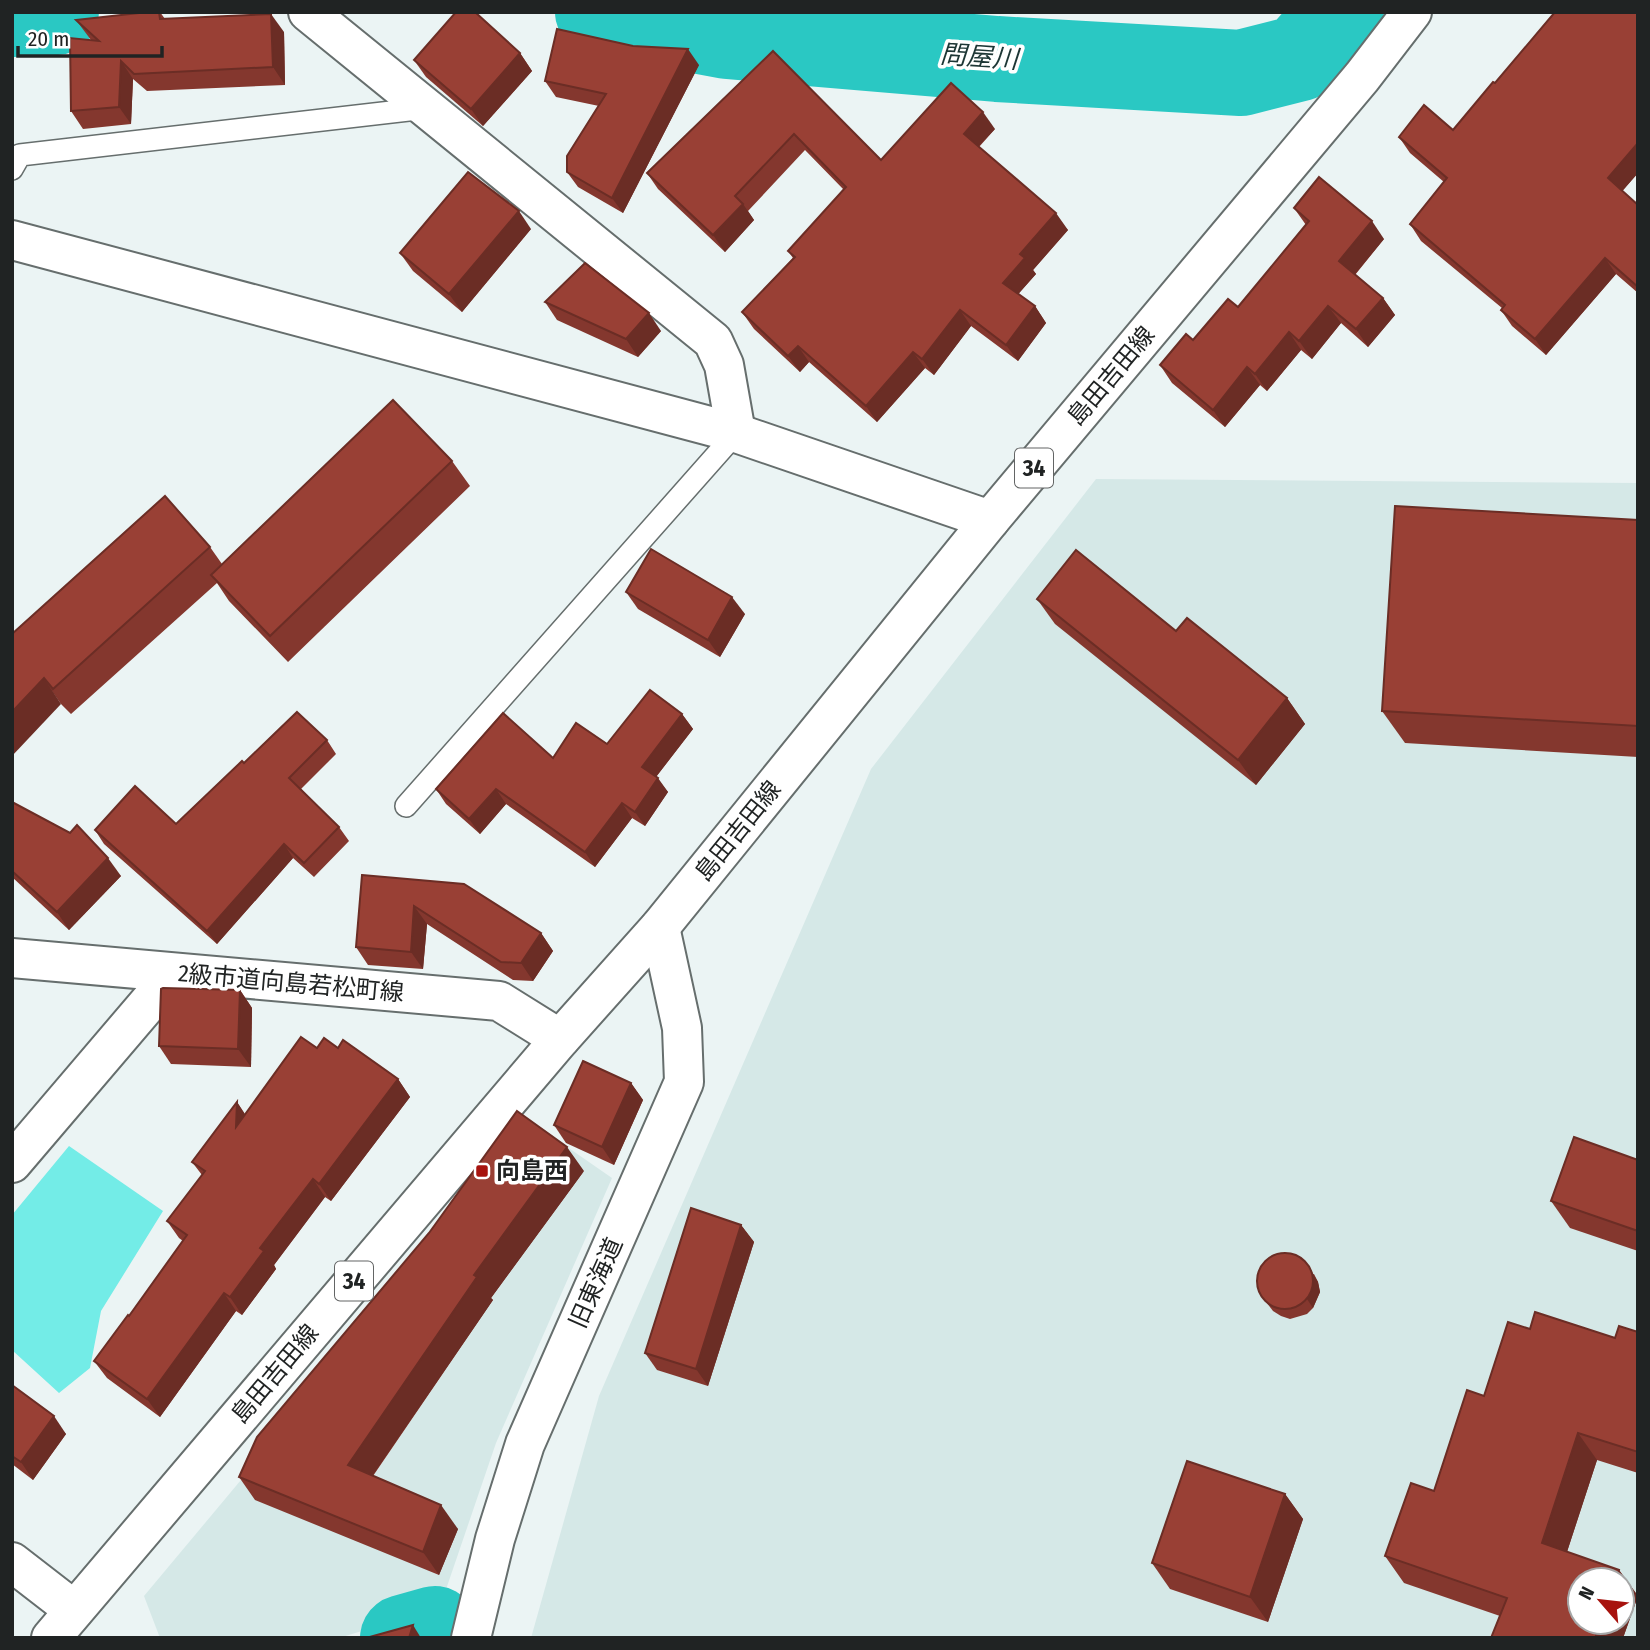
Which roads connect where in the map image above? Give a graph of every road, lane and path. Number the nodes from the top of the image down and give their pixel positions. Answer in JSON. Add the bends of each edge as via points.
{"nodes":[{"id":1,"x":308,"y":12,"type":"edge"},
{"id":2,"x":1412,"y":12,"type":"edge"},
{"id":3,"x":426,"y":108,"type":"junction"},
{"id":4,"x":12,"y":169,"type":"edge"},
{"id":5,"x":12,"y":240,"type":"edge"},
{"id":6,"x":736,"y":433,"type":"junction"},
{"id":7,"x":990,"y":520,"type":"junction"},
{"id":8,"x":406,"y":806,"type":"dead end"},
{"id":9,"x":660,"y":927,"type":"junction"},
{"id":10,"x":12,"y":958,"type":"edge"},
{"id":11,"x":174,"y":973,"type":"junction"},
{"id":12,"x":560,"y":1039,"type":"junction"},
{"id":13,"x":12,"y":1163,"type":"edge"},
{"id":14,"x":12,"y":1562,"type":"edge"},
{"id":15,"x":62,"y":1624,"type":"edge"},
{"id":16,"x":471,"y":1638,"type":"edge"}],
"edges":[{"from":1,"to":3,"type":"street"},
{"from":2,"to":7,"type":"street","name":"島田吉田線","number":"34"},
{"from":3,"to":4,"type":"lane","via":[[20,155]]},
{"from":3,"to":6,"type":"street","via":[[713,341],[723,365]]},
{"from":5,"to":6,"type":"street"},
{"from":6,"to":7,"type":"street"},
{"from":6,"to":8,"type":"lane"},
{"from":7,"to":9,"type":"street","name":"島田吉田線","number":"34"},
{"from":9,"to":12,"type":"street","name":"島田吉田線","number":"34"},
{"from":9,"to":16,"type":"street","name":"旧東海道","via":[[682,1028],[684,1082],[525,1444]]},
{"from":10,"to":11,"type":"street","name":"2級市道向島若松町線"},
{"from":11,"to":12,"type":"street","name":"2級市道向島若松町線","via":[[499,1001]]},
{"from":11,"to":13,"type":"street"},
{"from":12,"to":15,"type":"street","name":"島田吉田線","number":"34"},
{"from":14,"to":15,"type":"street"}]}
